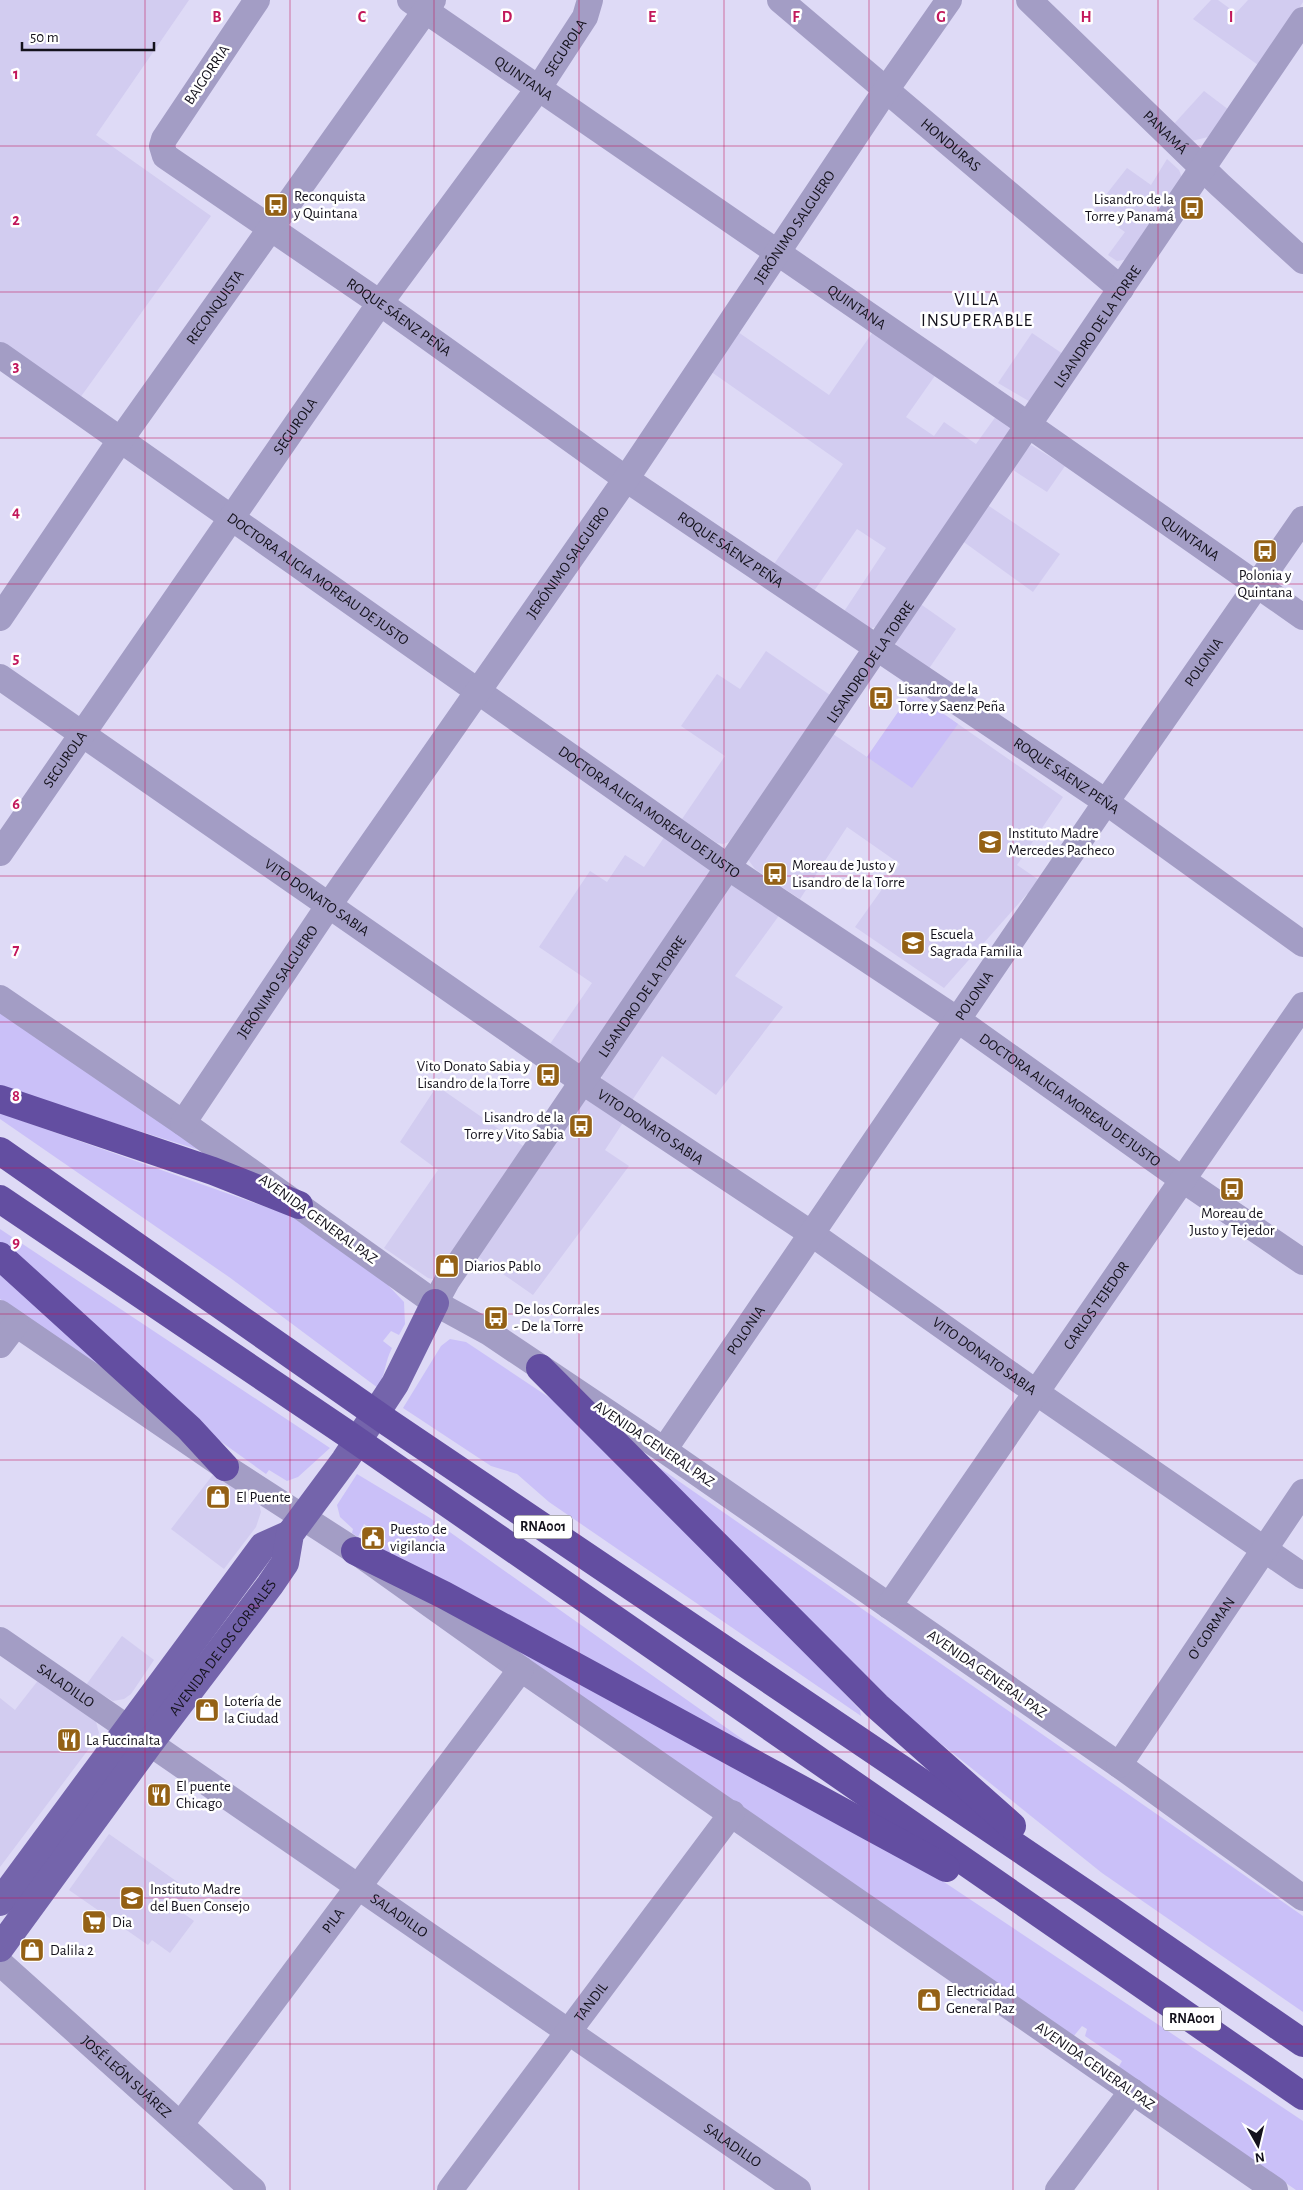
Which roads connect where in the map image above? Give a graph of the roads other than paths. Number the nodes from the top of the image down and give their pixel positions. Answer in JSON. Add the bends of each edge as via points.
{"nodes":[{"id":1,"x":257,"y":0,"type":"edge"},
{"id":2,"x":590,"y":0,"type":"edge"},
{"id":3,"x":780,"y":0,"type":"edge"},
{"id":4,"x":949,"y":0,"type":"edge"},
{"id":5,"x":1029,"y":0,"type":"edge"},
{"id":6,"x":423,"y":4,"type":"edge"},
{"id":7,"x":1303,"y":20,"type":"edge"},
{"id":8,"x":538,"y":89,"type":"junction"},
{"id":9,"x":886,"y":90,"type":"junction"},
{"id":10,"x":163,"y":151,"type":"joint"},
{"id":11,"x":1203,"y":169,"type":"junction"},
{"id":12,"x":270,"y":229,"type":"junction"},
{"id":13,"x":779,"y":253,"type":"junction"},
{"id":14,"x":1303,"y":261,"type":"edge"},
{"id":15,"x":1121,"y":289,"type":"junction"},
{"id":16,"x":380,"y":304,"type":"junction"},
{"id":17,"x":2,"y":361,"type":"edge"},
{"id":18,"x":1030,"y":426,"type":"junction"},
{"id":19,"x":121,"y":440,"type":"junction"},
{"id":20,"x":626,"y":479,"type":"junction"},
{"id":21,"x":232,"y":519,"type":"junction"},
{"id":22,"x":1303,"y":519,"type":"edge"},
{"id":23,"x":1256,"y":585,"type":"junction"},
{"id":24,"x":1303,"y":617,"type":"edge"},
{"id":25,"x":0,"y":618,"type":"edge"},
{"id":26,"x":879,"y":650,"type":"junction"},
{"id":27,"x":0,"y":677,"type":"edge"},
{"id":28,"x":478,"y":692,"type":"junction"},
{"id":29,"x":83,"y":735,"type":"junction"},
{"id":30,"x":1106,"y":802,"type":"junction"},
{"id":31,"x":0,"y":853,"type":"edge"},
{"id":32,"x":729,"y":868,"type":"junction"},
{"id":33,"x":329,"y":905,"type":"junction"},
{"id":34,"x":1303,"y":944,"type":"edge"},
{"id":35,"x":0,"y":998,"type":"edge"},
{"id":36,"x":1303,"y":1005,"type":"edge"},
{"id":37,"x":958,"y":1020,"type":"junction"},
{"id":38,"x":584,"y":1082,"type":"junction"},
{"id":39,"x":0,"y":1099,"type":"edge"},
{"id":40,"x":183,"y":1123,"type":"junction"},
{"id":41,"x":0,"y":1151,"type":"edge"},
{"id":42,"x":1183,"y":1180,"type":"junction"},
{"id":43,"x":0,"y":1199,"type":"edge"},
{"id":44,"x":299,"y":1205,"type":"junction"},
{"id":45,"x":812,"y":1234,"type":"junction"},
{"id":46,"x":0,"y":1256,"type":"edge"},
{"id":47,"x":1303,"y":1262,"type":"edge"},
{"id":48,"x":435,"y":1303,"type":"junction"},
{"id":49,"x":8,"y":1319,"type":"edge"},
{"id":50,"x":0,"y":1345,"type":"edge"},
{"id":51,"x":540,"y":1368,"type":"junction"},
{"id":52,"x":1037,"y":1393,"type":"junction"},
{"id":53,"x":664,"y":1450,"type":"junction"},
{"id":54,"x":225,"y":1467,"type":"junction"},
{"id":55,"x":1303,"y":1492,"type":"edge"},
{"id":56,"x":296,"y":1525,"type":"junction"},
{"id":57,"x":1265,"y":1549,"type":"junction"},
{"id":58,"x":355,"y":1551,"type":"junction"},
{"id":59,"x":1303,"y":1576,"type":"edge"},
{"id":60,"x":890,"y":1606,"type":"junction"},
{"id":61,"x":0,"y":1640,"type":"edge"},
{"id":62,"x":521,"y":1670,"type":"junction"},
{"id":63,"x":139,"y":1736,"type":"junction"},
{"id":64,"x":1119,"y":1765,"type":"junction"},
{"id":65,"x":732,"y":1813,"type":"junction"},
{"id":66,"x":359,"y":1887,"type":"junction"},
{"id":67,"x":1091,"y":1897,"type":"junction"},
{"id":68,"x":1303,"y":1898,"type":"edge"},
{"id":69,"x":0,"y":1902,"type":"edge"},
{"id":70,"x":1081,"y":1943,"type":"junction"},
{"id":71,"x":0,"y":1948,"type":"edge"},
{"id":72,"x":0,"y":1963,"type":"edge"},
{"id":73,"x":570,"y":2031,"type":"junction"},
{"id":74,"x":1303,"y":2043,"type":"edge"},
{"id":75,"x":1132,"y":2091,"type":"junction"},
{"id":76,"x":1303,"y":2096,"type":"edge"},
{"id":77,"x":180,"y":2124,"type":"junction"},
{"id":78,"x":253,"y":2190,"type":"edge"},
{"id":79,"x":450,"y":2190,"type":"edge"},
{"id":80,"x":798,"y":2190,"type":"edge"},
{"id":81,"x":1058,"y":2190,"type":"edge"},
{"id":82,"x":1275,"y":2190,"type":"edge"}],
"edges":[{"from":1,"to":10,"type":"street","name":"BAIGORRIA","via":[[164,139]]},
{"from":2,"to":8,"type":"street","name":"SEGUROLA","via":[[585,17]]},
{"from":3,"to":9,"type":"street","name":"HONDURAS"},
{"from":4,"to":9,"type":"street","name":"JERÓNIMO SALGUERO"},
{"from":5,"to":11,"type":"street","name":"PANAMÁ"},
{"from":6,"to":8,"type":"street","name":"QUINTANA"},
{"from":6,"to":12,"type":"street","name":"RECONQUISTA"},
{"from":7,"to":11,"type":"street","name":"LISANDRO DE LA TORRE"},
{"from":8,"to":13,"type":"street","name":"QUINTANA"},
{"from":8,"to":16,"type":"street","name":"SEGUROLA"},
{"from":9,"to":13,"type":"street","name":"JERÓNIMO SALGUERO"},
{"from":9,"to":15,"type":"street","name":"HONDURAS"},
{"from":10,"to":12,"type":"street","name":"ROQUE SÁENZ PEÑA","via":[[171,161]]},
{"from":11,"to":14,"type":"street","name":"PANAMÁ"},
{"from":11,"to":15,"type":"street","name":"LISANDRO DE LA TORRE"},
{"from":12,"to":16,"type":"street","name":"ROQUE SÁENZ PEÑA"},
{"from":12,"to":19,"type":"street","name":"RECONQUISTA"},
{"from":13,"to":18,"type":"street","name":"QUINTANA"},
{"from":13,"to":20,"type":"street","name":"JERÓNIMO SALGUERO"},
{"from":15,"to":18,"type":"street","name":"LISANDRO DE LA TORRE"},
{"from":16,"to":20,"type":"street","name":"ROQUE SÁENZ PEÑA"},
{"from":16,"to":21,"type":"street","name":"SEGUROLA"},
{"from":17,"to":19,"type":"street","name":"DOCTORA ALICIA MOREAU DE JUSTO"},
{"from":18,"to":23,"type":"street","name":"QUINTANA"},
{"from":18,"to":26,"type":"street","name":"LISANDRO DE LA TORRE"},
{"from":19,"to":21,"type":"street","name":"DOCTORA ALICIA MOREAU DE JUSTO"},
{"from":19,"to":25,"type":"street","name":"RECONQUISTA"},
{"from":20,"to":26,"type":"street","name":"ROQUE SÁENZ PEÑA"},
{"from":20,"to":28,"type":"street","name":"JERÓNIMO SALGUERO"},
{"from":21,"to":28,"type":"street","name":"DOCTORA ALICIA MOREAU DE JUSTO"},
{"from":21,"to":29,"type":"street","name":"SEGUROLA"},
{"from":22,"to":23,"type":"street","name":"POLONIA"},
{"from":23,"to":24,"type":"street","name":"QUINTANA"},
{"from":23,"to":30,"type":"street","name":"POLONIA"},
{"from":26,"to":30,"type":"street","name":"ROQUE SÁENZ PEÑA"},
{"from":26,"to":32,"type":"street","name":"LISANDRO DE LA TORRE"},
{"from":27,"to":29,"type":"street","name":"VITO DONATO SABIA"},
{"from":28,"to":32,"type":"street","name":"DOCTORA ALICIA MOREAU DE JUSTO"},
{"from":28,"to":33,"type":"street","name":"JERÓNIMO SALGUERO"},
{"from":29,"to":31,"type":"street","name":"SEGUROLA"},
{"from":29,"to":33,"type":"street","name":"VITO DONATO SABIA"},
{"from":30,"to":34,"type":"street","name":"ROQUE SÁENZ PEÑA"},
{"from":30,"to":37,"type":"street","name":"POLONIA"},
{"from":32,"to":37,"type":"street","name":"DOCTORA ALICIA MOREAU DE JUSTO"},
{"from":32,"to":38,"type":"street","name":"LISANDRO DE LA TORRE"},
{"from":33,"to":38,"type":"street","name":"VITO DONATO SABIA"},
{"from":33,"to":40,"type":"street","name":"JERÓNIMO SALGUERO"},
{"from":35,"to":40,"type":"street","name":"AVENIDA GENERAL PAZ"},
{"from":36,"to":42,"type":"street","name":"CARLOS TEJEDOR"},
{"from":37,"to":42,"type":"street","name":"DOCTORA ALICIA MOREAU DE JUSTO"},
{"from":37,"to":45,"type":"street","name":"POLONIA"},
{"from":38,"to":45,"type":"street","name":"VITO DONATO SABIA"},
{"from":38,"to":48,"type":"street","name":"LISANDRO DE LA TORRE"},
{"from":39,"to":44,"type":"highway","via":[[213,1171]]},
{"from":40,"to":44,"type":"street","name":"AVENIDA GENERAL PAZ"},
{"from":41,"to":67,"type":"highway","number":"RNA001","via":[[388,1423]]},
{"from":42,"to":47,"type":"street","name":"DOCTORA ALICIA MOREAU DE JUSTO"},
{"from":42,"to":52,"type":"street","name":"CARLOS TEJEDOR"},
{"from":43,"to":70,"type":"highway","number":"RNA001","via":[[346,1433]]},
{"from":44,"to":48,"type":"street","name":"AVENIDA GENERAL PAZ"},
{"from":45,"to":52,"type":"street","name":"VITO DONATO SABIA"},
{"from":45,"to":53,"type":"street","name":"POLONIA"},
{"from":46,"to":54,"type":"highway","via":[[189,1428]]},
{"from":48,"to":51,"type":"street","name":"AVENIDA GENERAL PAZ","via":[[488,1332]]},
{"from":48,"to":56,"type":"main road","name":"AVENIDA DE LOS CORRALES","via":[[395,1384],[345,1460]]},
{"from":49,"to":50,"type":"street"},
{"from":49,"to":54,"type":"street","name":"AVENIDA GENERAL PAZ"},
{"from":51,"to":53,"type":"street","name":"AVENIDA GENERAL PAZ"},
{"from":51,"to":67,"type":"highway","via":[[877,1706]]},
{"from":52,"to":57,"type":"street","name":"VITO DONATO SABIA"},
{"from":52,"to":60,"type":"street","name":"CARLOS TEJEDOR"},
{"from":53,"to":60,"type":"street","name":"AVENIDA GENERAL PAZ"},
{"from":54,"to":56,"type":"street","name":"AVENIDA GENERAL PAZ"},
{"from":55,"to":57,"type":"street","name":"O' GORMAN"},
{"from":56,"to":58,"type":"street","name":"AVENIDA GENERAL PAZ"},
{"from":56,"to":63,"type":"main road","name":"AVENIDA DE LOS CORRALES","via":[[263,1546]]},
{"from":57,"to":59,"type":"street","name":"VITO DONATO SABIA"},
{"from":57,"to":64,"type":"street","name":"O' GORMAN"},
{"from":58,"to":62,"type":"street","name":"AVENIDA GENERAL PAZ"},
{"from":58,"to":70,"type":"highway","via":[[565,1660]]},
{"from":60,"to":64,"type":"street","name":"AVENIDA GENERAL PAZ"},
{"from":61,"to":63,"type":"street","name":"SALADILLO"},
{"from":62,"to":65,"type":"street","name":"AVENIDA GENERAL PAZ"},
{"from":62,"to":66,"type":"street","name":"PILA"},
{"from":63,"to":66,"type":"street","name":"SALADILLO"},
{"from":63,"to":69,"type":"main road","name":"AVENIDA DE LOS CORRALES"},
{"from":63,"to":71,"type":"main road","name":"AVENIDA DE LOS CORRALES"},
{"from":64,"to":68,"type":"street","name":"AVENIDA GENERAL PAZ"},
{"from":65,"to":73,"type":"street","name":"TANDIL"},
{"from":65,"to":75,"type":"street","name":"AVENIDA GENERAL PAZ"},
{"from":66,"to":73,"type":"street","name":"SALADILLO"},
{"from":66,"to":77,"type":"street","name":"PILA"},
{"from":67,"to":74,"type":"highway","number":"RNA001"},
{"from":70,"to":76,"type":"highway","number":"RNA001"},
{"from":72,"to":77,"type":"street","name":"JOSÉ LEÓN SUÁREZ"},
{"from":73,"to":79,"type":"street","name":"TANDIL"},
{"from":73,"to":80,"type":"street","name":"SALADILLO"},
{"from":75,"to":81,"type":"street"},
{"from":75,"to":82,"type":"street","name":"AVENIDA GENERAL PAZ"},
{"from":77,"to":78,"type":"street","name":"JOSÉ LEÓN SUÁREZ"}]}
